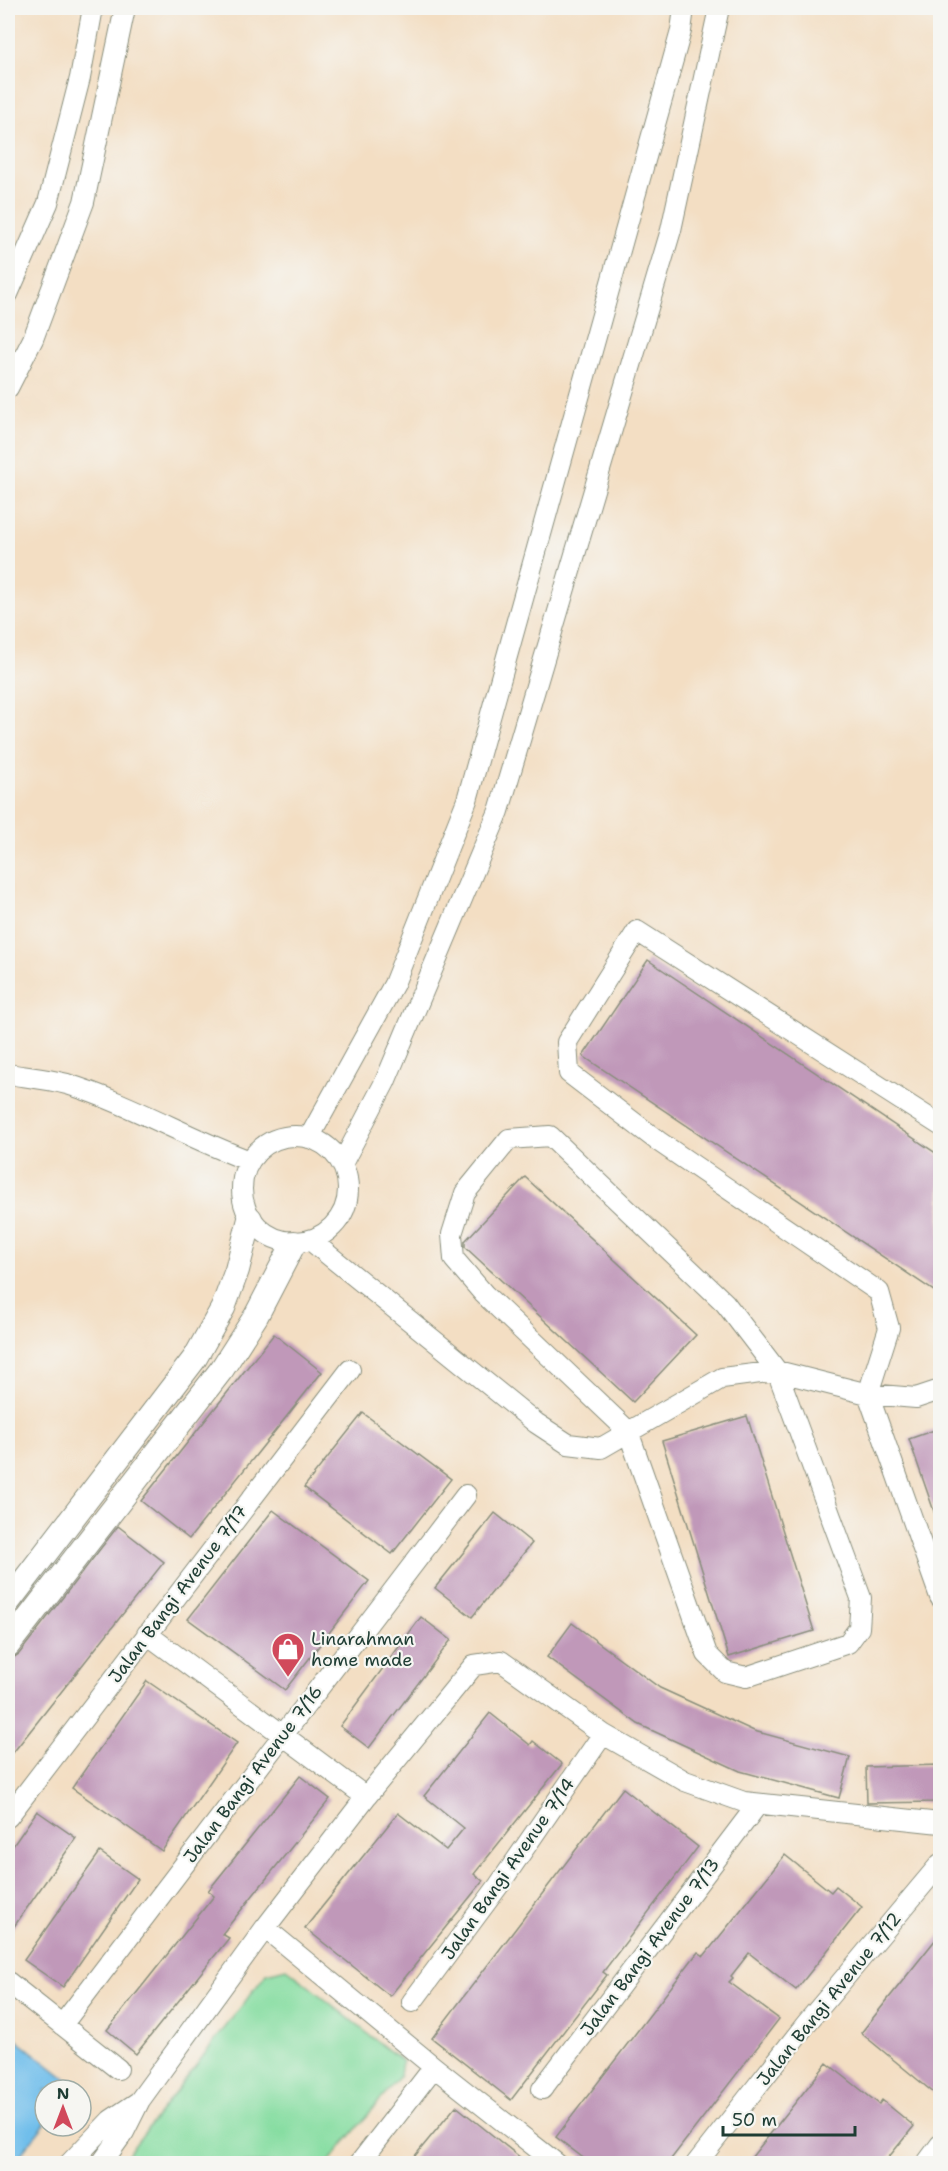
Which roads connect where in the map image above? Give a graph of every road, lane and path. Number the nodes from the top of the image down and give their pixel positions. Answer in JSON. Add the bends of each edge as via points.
{"nodes":[{"id":1,"x":93,"y":8,"type":"edge"},
{"id":2,"x":125,"y":8,"type":"edge"},
{"id":3,"x":684,"y":8,"type":"edge"},
{"id":4,"x":719,"y":8,"type":"edge"},
{"id":5,"x":8,"y":294,"type":"edge"},
{"id":6,"x":8,"y":388,"type":"edge"},
{"id":7,"x":8,"y":1074,"type":"edge"},
{"id":8,"x":940,"y":1125,"type":"edge"},
{"id":9,"x":309,"y":1138,"type":"junction"},
{"id":10,"x":250,"y":1161,"type":"junction"},
{"id":11,"x":342,"y":1164,"type":"junction"},
{"id":12,"x":250,"y":1219,"type":"junction"},
{"id":13,"x":302,"y":1241,"type":"junction"},
{"id":14,"x":350,"y":1370,"type":"dead end"},
{"id":15,"x":777,"y":1371,"type":"junction"},
{"id":16,"x":940,"y":1390,"type":"edge"},
{"id":17,"x":868,"y":1394,"type":"junction"},
{"id":18,"x":628,"y":1431,"type":"junction"},
{"id":19,"x":466,"y":1495,"type":"dead end"},
{"id":20,"x":940,"y":1598,"type":"edge"},
{"id":21,"x":8,"y":1602,"type":"edge"},
{"id":22,"x":147,"y":1634,"type":"junction"},
{"id":23,"x":8,"y":1645,"type":"edge"},
{"id":24,"x":603,"y":1734,"type":"junction"},
{"id":25,"x":283,"y":1735,"type":"junction"},
{"id":26,"x":366,"y":1797,"type":"junction"},
{"id":27,"x":758,"y":1804,"type":"junction"},
{"id":28,"x":8,"y":1817,"type":"edge"},
{"id":29,"x":940,"y":1823,"type":"edge"},
{"id":30,"x":940,"y":1864,"type":"edge"},
{"id":31,"x":266,"y":1928,"type":"junction"},
{"id":32,"x":8,"y":1982,"type":"edge"},
{"id":33,"x":412,"y":2002,"type":"dead end"},
{"id":34,"x":62,"y":2025,"type":"junction"},
{"id":35,"x":434,"y":2067,"type":"junction"},
{"id":36,"x":118,"y":2069,"type":"dead end"},
{"id":37,"x":542,"y":2089,"type":"dead end"},
{"id":38,"x":140,"y":2100,"type":"junction"},
{"id":39,"x":940,"y":2145,"type":"edge"},
{"id":40,"x":69,"y":2163,"type":"edge"},
{"id":41,"x":101,"y":2163,"type":"edge"},
{"id":42,"x":358,"y":2163,"type":"edge"},
{"id":43,"x":557,"y":2163,"type":"edge"},
{"id":44,"x":696,"y":2163,"type":"edge"},
{"id":45,"x":926,"y":2163,"type":"edge"}],
"edges":[{"from":1,"to":5,"type":"street","via":[[80,78],[48,203]]},
{"from":2,"to":6,"type":"street","via":[[84,202],[33,339]]},
{"from":3,"to":9,"type":"street","via":[[640,188],[467,800],[394,984]]},
{"from":4,"to":11,"type":"street","via":[[670,230],[499,811],[385,1082]]},
{"from":7,"to":10,"type":"street","via":[[66,1084]]},
{"from":8,"to":17,"type":"street","via":[[637,931],[567,1042],[569,1073],[658,1141],[879,1292],[889,1328]]},
{"from":9,"to":10,"type":"street","via":[[282,1138]]},
{"from":9,"to":11,"type":"street","via":[[328,1148]]},
{"from":10,"to":12,"type":"street","via":[[241,1190]]},
{"from":11,"to":13,"type":"street","via":[[348,1182],[347,1201],[340,1218],[327,1232]]},
{"from":12,"to":13,"type":"street","via":[[269,1236]]},
{"from":12,"to":21,"type":"street","via":[[223,1308],[195,1358]]},
{"from":13,"to":18,"type":"street","via":[[568,1444],[600,1448]]},
{"from":13,"to":23,"type":"street","via":[[222,1369]]},
{"from":14,"to":22,"type":"street","name":"Jalan Bangi Avenue 7/17"},
{"from":15,"to":17,"type":"street"},
{"from":15,"to":18,"type":"street","via":[[722,1378]]},
{"from":15,"to":18,"type":"street","via":[[861,1598],[859,1628],[848,1643],[746,1677],[725,1672],[707,1654]]},
{"from":15,"to":18,"type":"street","via":[[725,1303],[550,1136],[509,1139],[465,1193],[452,1234],[454,1259],[484,1294]]},
{"from":16,"to":17,"type":"street","via":[[916,1398]]},
{"from":17,"to":20,"type":"street"},
{"from":19,"to":25,"type":"street","name":"Jalan Bangi Avenue 7/16"},
{"from":22,"to":25,"type":"street"},
{"from":22,"to":28,"type":"street","name":"Jalan Bangi Avenue 7/17"},
{"from":24,"to":26,"type":"street","via":[[501,1661],[474,1665]]},
{"from":24,"to":27,"type":"street","via":[[685,1781]]},
{"from":24,"to":33,"type":"street","name":"Jalan Bangi Avenue 7/14"},
{"from":25,"to":26,"type":"street"},
{"from":25,"to":34,"type":"street","name":"Jalan Bangi Avenue 7/16"},
{"from":26,"to":31,"type":"street"},
{"from":27,"to":29,"type":"street"},
{"from":27,"to":37,"type":"street","name":"Jalan Bangi Avenue 7/13"},
{"from":30,"to":44,"type":"street","name":"Jalan Bangi Avenue 7/12"},
{"from":31,"to":35,"type":"street"},
{"from":31,"to":38,"type":"street"},
{"from":32,"to":34,"type":"street"},
{"from":34,"to":36,"type":"street"},
{"from":35,"to":42,"type":"street"},
{"from":35,"to":43,"type":"street"},
{"from":38,"to":40,"type":"street","via":[[111,2120]]},
{"from":38,"to":41,"type":"street","via":[[124,2132]]},
{"from":39,"to":45,"type":"street"}]}
